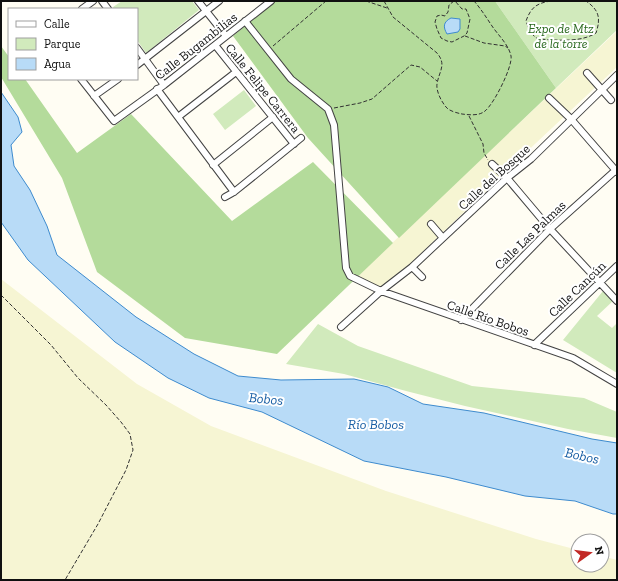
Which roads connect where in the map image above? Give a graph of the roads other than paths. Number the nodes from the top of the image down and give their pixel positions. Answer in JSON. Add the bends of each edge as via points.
{"nodes":[{"id":1,"x":93,"y":1,"type":"edge"},
{"id":2,"x":198,"y":1,"type":"edge"},
{"id":3,"x":219,"y":1,"type":"edge"},
{"id":4,"x":271,"y":1,"type":"edge"},
{"id":5,"x":83,"y":8,"type":"edge"},
{"id":6,"x":206,"y":11,"type":"junction"},
{"id":7,"x":245,"y":21,"type":"junction"},
{"id":8,"x":226,"y":36,"type":"junction"},
{"id":9,"x":215,"y":45,"type":"junction"},
{"id":10,"x":138,"y":49,"type":"edge"},
{"id":11,"x":145,"y":59,"type":"junction"},
{"id":12,"x":138,"y":64,"type":"edge"},
{"id":13,"x":236,"y":72,"type":"junction"},
{"id":14,"x":587,"y":73,"type":"dead end"},
{"id":15,"x":617,"y":75,"type":"edge"},
{"id":16,"x":82,"y":80,"type":"edge"},
{"id":17,"x":117,"y":80,"type":"edge"},
{"id":18,"x":164,"y":85,"type":"junction"},
{"id":19,"x":158,"y":89,"type":"junction"},
{"id":20,"x":602,"y":89,"type":"junction"},
{"id":21,"x":94,"y":96,"type":"junction"},
{"id":22,"x":549,"y":98,"type":"dead end"},
{"id":23,"x":611,"y":100,"type":"dead end"},
{"id":24,"x":178,"y":117,"type":"junction"},
{"id":25,"x":273,"y":117,"type":"junction"},
{"id":26,"x":571,"y":119,"type":"junction"},
{"id":27,"x":301,"y":138,"type":"dead end"},
{"id":28,"x":294,"y":144,"type":"junction"},
{"id":29,"x":492,"y":164,"type":"road end"},
{"id":30,"x":213,"y":165,"type":"junction"},
{"id":31,"x":617,"y":170,"type":"edge"},
{"id":32,"x":507,"y":178,"type":"junction"},
{"id":33,"x":234,"y":192,"type":"junction"},
{"id":34,"x":224,"y":197,"type":"dead end"},
{"id":35,"x":431,"y":224,"type":"dead end"},
{"id":36,"x":550,"y":229,"type":"junction"},
{"id":37,"x":443,"y":238,"type":"junction"},
{"id":38,"x":617,"y":266,"type":"edge"},
{"id":39,"x":412,"y":267,"type":"junction"},
{"id":40,"x":422,"y":277,"type":"dead end"},
{"id":41,"x":599,"y":282,"type":"junction"},
{"id":42,"x":381,"y":291,"type":"junction"},
{"id":43,"x":617,"y":301,"type":"edge"},
{"id":44,"x":461,"y":320,"type":"junction"},
{"id":45,"x":341,"y":327,"type":"dead end"},
{"id":46,"x":534,"y":345,"type":"junction"},
{"id":47,"x":617,"y":384,"type":"edge"}],
"edges":[{"from":1,"to":5,"type":"street"},
{"from":2,"to":6,"type":"street"},
{"from":3,"to":6,"type":"street"},
{"from":4,"to":7,"type":"street","name":"Calle Bugambilias"},
{"from":6,"to":8,"type":"street"},
{"from":6,"to":11,"type":"street"},
{"from":7,"to":8,"type":"street","name":"Calle Bugambilias"},
{"from":7,"to":42,"type":"street","name":"Calle Río Bobos","via":[[291,79],[328,109],[334,125],[346,268],[350,276]]},
{"from":8,"to":9,"type":"street","name":"Calle Bugambilias"},
{"from":9,"to":13,"type":"street","name":"Calle Felipe Carrera"},
{"from":9,"to":18,"type":"street","name":"Calle Bugambilias"},
{"from":10,"to":11,"type":"street"},
{"from":11,"to":12,"type":"street"},
{"from":11,"to":18,"type":"street"},
{"from":13,"to":24,"type":"street"},
{"from":13,"to":25,"type":"street","name":"Calle Felipe Carrera"},
{"from":14,"to":20,"type":"street"},
{"from":15,"to":20,"type":"street","name":"Calle del Bosque"},
{"from":16,"to":21,"type":"street"},
{"from":17,"to":21,"type":"street"},
{"from":18,"to":19,"type":"street","name":"Calle Bugambilias"},
{"from":19,"to":21,"type":"street","name":"Calle Bugambilias","via":[[114,120]]},
{"from":19,"to":24,"type":"street"},
{"from":20,"to":23,"type":"street"},
{"from":20,"to":26,"type":"street","name":"Calle del Bosque"},
{"from":22,"to":26,"type":"street"},
{"from":24,"to":30,"type":"street"},
{"from":25,"to":28,"type":"street","name":"Calle Felipe Carrera"},
{"from":25,"to":30,"type":"street"},
{"from":26,"to":31,"type":"street"},
{"from":26,"to":32,"type":"street","name":"Calle del Bosque","via":[[531,159]]},
{"from":27,"to":28,"type":"street"},
{"from":28,"to":33,"type":"street"},
{"from":29,"to":32,"type":"street"},
{"from":30,"to":33,"type":"street"},
{"from":31,"to":36,"type":"street","name":"Calle Las Palmas"},
{"from":32,"to":36,"type":"street"},
{"from":32,"to":37,"type":"street","name":"Calle del Bosque"},
{"from":33,"to":34,"type":"street"},
{"from":35,"to":37,"type":"street"},
{"from":36,"to":41,"type":"street"},
{"from":36,"to":44,"type":"street","name":"Calle Las Palmas"},
{"from":37,"to":39,"type":"street","name":"Calle del Bosque"},
{"from":38,"to":41,"type":"street","name":"Calle Cancún"},
{"from":39,"to":40,"type":"street"},
{"from":39,"to":42,"type":"street","name":"Calle del Bosque"},
{"from":41,"to":43,"type":"street"},
{"from":41,"to":46,"type":"street","name":"Calle Cancún"},
{"from":42,"to":44,"type":"street","name":"Calle Río Bobos"},
{"from":42,"to":45,"type":"street","name":"Calle del Bosque"},
{"from":44,"to":46,"type":"street","name":"Calle Río Bobos"},
{"from":46,"to":47,"type":"street","name":"Calle Río Bobos","via":[[574,358]]}]}
